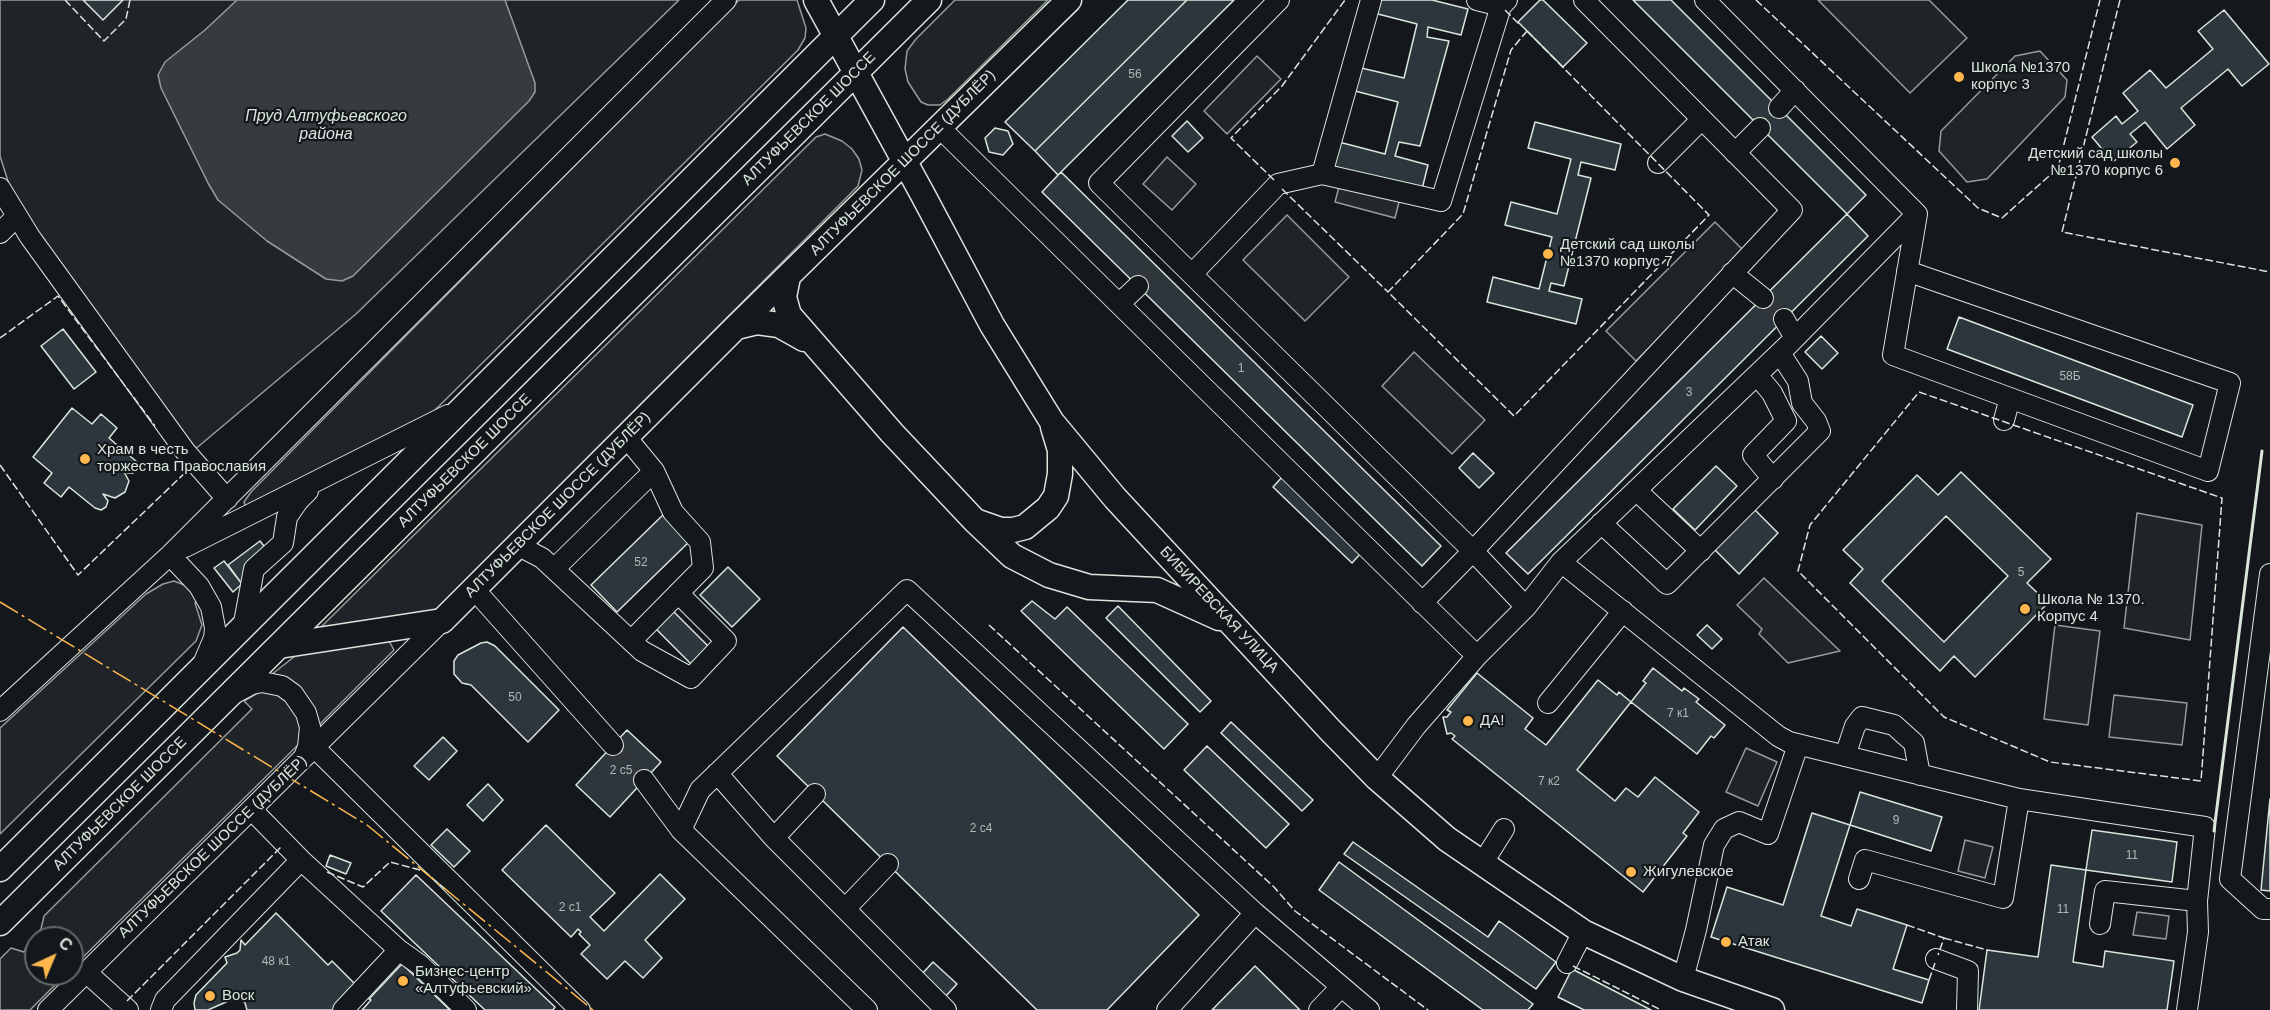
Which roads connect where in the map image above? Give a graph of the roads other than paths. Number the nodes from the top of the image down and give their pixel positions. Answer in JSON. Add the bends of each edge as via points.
{"nodes":[{"id":1,"x":726,"y":0,"type":"edge"},
{"id":2,"x":816,"y":0,"type":"edge"},
{"id":3,"x":872,"y":0,"type":"edge"},
{"id":4,"x":929,"y":0,"type":"edge"},
{"id":5,"x":1069,"y":0,"type":"edge"},
{"id":6,"x":1279,"y":0,"type":"edge"},
{"id":7,"x":1371,"y":0,"type":"edge"},
{"id":8,"x":1477,"y":0,"type":"edge"},
{"id":9,"x":1584,"y":0,"type":"edge"},
{"id":10,"x":1705,"y":0,"type":"edge"},
{"id":11,"x":1504,"y":3,"type":"edge"},
{"id":12,"x":836,"y":36,"type":"junction"},
{"id":13,"x":856,"y":72,"type":"junction"},
{"id":14,"x":1795,"y":90,"type":"junction"},
{"id":15,"x":1779,"y":108,"type":"dead end"},
{"id":16,"x":1702,"y":119,"type":"junction"},
{"id":17,"x":939,"y":127,"type":"junction"},
{"id":18,"x":1761,"y":128,"type":"dead end"},
{"id":19,"x":1735,"y":153,"type":"junction"},
{"id":20,"x":904,"y":160,"type":"junction"},
{"id":21,"x":1658,"y":164,"type":"dead end"},
{"id":22,"x":1322,"y":174,"type":"junction"},
{"id":23,"x":0,"y":188,"type":"edge"},
{"id":24,"x":1917,"y":214,"type":"junction"},
{"id":25,"x":16,"y":217,"type":"junction"},
{"id":26,"x":0,"y":233,"type":"edge"},
{"id":27,"x":1907,"y":272,"type":"junction"},
{"id":28,"x":1732,"y":273,"type":"junction"},
{"id":29,"x":1191,"y":274,"type":"junction"},
{"id":30,"x":788,"y":277,"type":"junction"},
{"id":31,"x":1138,"y":286,"type":"tunnel mouth"},
{"id":32,"x":1763,"y":298,"type":"tunnel mouth"},
{"id":33,"x":1119,"y":304,"type":"junction"},
{"id":34,"x":1784,"y":319,"type":"tunnel mouth"},
{"id":35,"x":736,"y":327,"type":"junction"},
{"id":36,"x":1795,"y":338,"type":"junction"},
{"id":37,"x":813,"y":344,"type":"junction"},
{"id":38,"x":1780,"y":353,"type":"junction"},
{"id":39,"x":1757,"y":375,"type":"junction"},
{"id":40,"x":477,"y":395,"type":"junction"},
{"id":41,"x":2010,"y":398,"type":"junction"},
{"id":42,"x":2004,"y":420,"type":"dead end"},
{"id":43,"x":1052,"y":422,"type":"junction"},
{"id":44,"x":626,"y":437,"type":"junction"},
{"id":45,"x":654,"y":471,"type":"junction"},
{"id":46,"x":321,"y":479,"type":"junction"},
{"id":47,"x":1773,"y":479,"type":"junction"},
{"id":48,"x":1636,"y":490,"type":"junction"},
{"id":49,"x":225,"y":501,"type":"junction"},
{"id":50,"x":975,"y":521,"type":"junction"},
{"id":51,"x":235,"y":522,"type":"junction"},
{"id":52,"x":1601,"y":523,"type":"junction"},
{"id":53,"x":518,"y":545,"type":"junction"},
{"id":54,"x":1701,"y":550,"type":"junction"},
{"id":55,"x":1473,"y":551,"type":"junction"},
{"id":56,"x":170,"y":555,"type":"junction"},
{"id":57,"x":1561,"y":562,"type":"junction"},
{"id":58,"x":554,"y":569,"type":"junction"},
{"id":59,"x":2270,"y":574,"type":"edge"},
{"id":60,"x":474,"y":589,"type":"junction"},
{"id":61,"x":678,"y":593,"type":"junction"},
{"id":62,"x":1422,"y":603,"type":"junction"},
{"id":63,"x":1526,"y":608,"type":"junction"},
{"id":64,"x":1623,"y":611,"type":"junction"},
{"id":65,"x":442,"y":621,"type":"junction"},
{"id":66,"x":1230,"y":623,"type":"junction"},
{"id":67,"x":243,"y":628,"type":"junction"},
{"id":68,"x":631,"y":641,"type":"junction"},
{"id":69,"x":279,"y":646,"type":"junction"},
{"id":70,"x":1477,"y":656,"type":"junction"},
{"id":71,"x":196,"y":675,"type":"junction"},
{"id":72,"x":223,"y":702,"type":"junction"},
{"id":73,"x":1548,"y":703,"type":"dead end"},
{"id":74,"x":0,"y":711,"type":"edge"},
{"id":75,"x":1798,"y":745,"type":"junction"},
{"id":76,"x":613,"y":746,"type":"tunnel mouth"},
{"id":77,"x":308,"y":755,"type":"junction"},
{"id":78,"x":1845,"y":756,"type":"junction"},
{"id":79,"x":717,"y":773,"type":"junction"},
{"id":80,"x":1920,"y":775,"type":"junction"},
{"id":81,"x":1377,"y":778,"type":"junction"},
{"id":82,"x":644,"y":780,"type":"tunnel mouth"},
{"id":83,"x":815,"y":794,"type":"dead end"},
{"id":84,"x":2019,"y":800,"type":"junction"},
{"id":85,"x":252,"y":810,"type":"junction"},
{"id":86,"x":1504,"y":829,"type":"dead end"},
{"id":87,"x":681,"y":830,"type":"junction"},
{"id":88,"x":774,"y":838,"type":"junction"},
{"id":89,"x":301,"y":860,"type":"junction"},
{"id":90,"x":888,"y":864,"type":"dead end"},
{"id":91,"x":1482,"y":864,"type":"junction"},
{"id":92,"x":0,"y":869,"type":"edge"},
{"id":93,"x":1859,"y":879,"type":"dead end"},
{"id":94,"x":2197,"y":901,"type":"junction"},
{"id":95,"x":845,"y":909,"type":"junction"},
{"id":96,"x":2270,"y":909,"type":"edge"},
{"id":97,"x":1255,"y":913,"type":"junction"},
{"id":98,"x":0,"y":923,"type":"edge"},
{"id":99,"x":2100,"y":924,"type":"dead end"},
{"id":100,"x":1583,"y":932,"type":"junction"},
{"id":101,"x":399,"y":950,"type":"junction"},
{"id":102,"x":1936,"y":959,"type":"dead end"},
{"id":103,"x":1567,"y":963,"type":"dead end"},
{"id":104,"x":86,"y":972,"type":"junction"},
{"id":105,"x":1683,"y":979,"type":"junction"},
{"id":106,"x":1341,"y":987,"type":"junction"},
{"id":107,"x":48,"y":1010,"type":"edge"},
{"id":108,"x":128,"y":1010,"type":"edge"},
{"id":109,"x":161,"y":1010,"type":"edge"},
{"id":110,"x":343,"y":1010,"type":"edge"},
{"id":111,"x":466,"y":1010,"type":"edge"},
{"id":112,"x":580,"y":1010,"type":"edge"},
{"id":113,"x":867,"y":1010,"type":"edge"},
{"id":114,"x":946,"y":1010,"type":"edge"},
{"id":115,"x":1167,"y":1010,"type":"edge"},
{"id":116,"x":1319,"y":1010,"type":"edge"},
{"id":117,"x":1369,"y":1010,"type":"edge"},
{"id":118,"x":1772,"y":1010,"type":"edge"},
{"id":119,"x":1967,"y":1010,"type":"edge"},
{"id":120,"x":2187,"y":1010,"type":"edge"}],
"edges":[{"from":1,"to":49,"type":"street"},
{"from":2,"to":12,"type":"main road","name":"БИБИРЕВСКАЯ УЛИЦА"},
{"from":3,"to":12,"type":"main road"},
{"from":4,"to":13,"type":"main road","name":"АЛТУФЬЕВСКОЕ ШОССЕ"},
{"from":5,"to":17,"type":"main road","name":"АЛТУФЬЕВСКОЕ ШОССЕ (ДУБЛЁР)"},
{"from":6,"to":29,"type":"street","via":[[1099,183],[1163,260]]},
{"from":7,"to":22,"type":"street"},
{"from":8,"to":11,"type":"street"},
{"from":9,"to":16,"type":"street"},
{"from":10,"to":14,"type":"street"},
{"from":11,"to":22,"type":"street","via":[[1441,201]]},
{"from":12,"to":13,"type":"main road","name":"БИБИРЕВСКАЯ УЛИЦА"},
{"from":12,"to":40,"type":"main road"},
{"from":13,"to":20,"type":"main road","name":"БИБИРЕВСКАЯ УЛИЦА"},
{"from":13,"to":69,"type":"main road","name":"АЛТУФЬЕВСКОЕ ШОССЕ"},
{"from":14,"to":15,"type":"street"},
{"from":14,"to":24,"type":"street"},
{"from":16,"to":19,"type":"street"},
{"from":16,"to":21,"type":"street"},
{"from":17,"to":20,"type":"main road","name":"АЛТУФЬЕВСКОЕ ШОССЕ (ДУБЛЁР)"},
{"from":17,"to":33,"type":"street"},
{"from":18,"to":19,"type":"street"},
{"from":19,"to":28,"type":"street","via":[[1792,210]]},
{"from":20,"to":30,"type":"main road","name":"АЛТУФЬЕВСКОЕ ШОССЕ (ДУБЛЁР)"},
{"from":20,"to":43,"type":"main road","name":"БИБИРЕВСКАЯ УЛИЦА","via":[[992,325]]},
{"from":22,"to":29,"type":"street","via":[[1278,184]]},
{"from":23,"to":25,"type":"street"},
{"from":24,"to":27,"type":"street"},
{"from":24,"to":36,"type":"street"},
{"from":25,"to":26,"type":"street"},
{"from":25,"to":49,"type":"street"},
{"from":27,"to":41,"type":"street","via":[[1893,354]]},
{"from":27,"to":41,"type":"street","via":[[2229,383],[2208,471]]},
{"from":28,"to":32,"type":"street"},
{"from":28,"to":55,"type":"street"},
{"from":29,"to":55,"type":"street"},
{"from":30,"to":35,"type":"main road","name":"АЛТУФЬЕВСКОЕ ШОССЕ (ДУБЛЁР)"},
{"from":30,"to":37,"type":"main road","via":[[784,297],[789,315]]},
{"from":31,"to":33,"type":"street"},
{"from":33,"to":62,"type":"street"},
{"from":34,"to":36,"type":"street"},
{"from":35,"to":37,"type":"main road","via":[[757,321],[779,325]]},
{"from":35,"to":44,"type":"main road","name":"АЛТУФЬЕВСКОЕ ШОССЕ (ДУБЛЁР)"},
{"from":36,"to":38,"type":"street"},
{"from":37,"to":50,"type":"main road"},
{"from":38,"to":39,"type":"street"},
{"from":38,"to":47,"type":"street","via":[[1798,381],[1802,403],[1820,431]]},
{"from":39,"to":47,"type":"street","via":[[1773,393],[1786,421],[1753,455]]},
{"from":39,"to":48,"type":"street"},
{"from":40,"to":46,"type":"street","via":[[426,428]]},
{"from":40,"to":67,"type":"main road"},
{"from":41,"to":42,"type":"street"},
{"from":43,"to":50,"type":"main road","via":[[1060,450],[1060,474],[1056,496],[1048,508],[1025,527],[1013,530]]},
{"from":43,"to":66,"type":"main road","name":"БИБИРЕВСКАЯ УЛИЦА","via":[[1115,498]]},
{"from":44,"to":45,"type":"street"},
{"from":44,"to":53,"type":"main road","name":"АЛТУФЬЕВСКОЕ ШОССЕ (ДУБЛЁР)"},
{"from":45,"to":58,"type":"street"},
{"from":45,"to":61,"type":"street","via":[[673,512],[700,542],[703,568]]},
{"from":46,"to":51,"type":"street"},
{"from":46,"to":67,"type":"street","via":[[286,517],[283,543],[254,569]]},
{"from":47,"to":54,"type":"street"},
{"from":48,"to":52,"type":"street"},
{"from":48,"to":54,"type":"street"},
{"from":49,"to":51,"type":"street"},
{"from":49,"to":56,"type":"street"},
{"from":50,"to":66,"type":"main road","via":[[1012,556],[1049,575],[1089,587],[1158,590]]},
{"from":51,"to":56,"type":"street"},
{"from":52,"to":54,"type":"street","via":[[1667,584]]},
{"from":52,"to":57,"type":"street"},
{"from":53,"to":58,"type":"street"},
{"from":53,"to":60,"type":"main road","name":"АЛТУФЬЕВСКОЕ ШОССЕ (ДУБЛЁР)"},
{"from":55,"to":62,"type":"street"},
{"from":55,"to":63,"type":"street"},
{"from":56,"to":71,"type":"street","via":[[199,586],[213,617],[214,638]]},
{"from":56,"to":74,"type":"street"},
{"from":57,"to":63,"type":"street"},
{"from":57,"to":64,"type":"street"},
{"from":58,"to":68,"type":"street"},
{"from":59,"to":96,"type":"street","via":[[2230,879],[2263,909]]},
{"from":60,"to":65,"type":"main road","name":"АЛТУФЬЕВСКОЕ ШОССЕ (ДУБЛЁР)"},
{"from":60,"to":76,"type":"street"},
{"from":61,"to":68,"type":"street"},
{"from":61,"to":68,"type":"street","via":[[726,641],[691,678]]},
{"from":62,"to":70,"type":"street"},
{"from":63,"to":70,"type":"street"},
{"from":64,"to":73,"type":"street"},
{"from":64,"to":75,"type":"street","via":[[1778,736]]},
{"from":65,"to":69,"type":"main road"},
{"from":65,"to":77,"type":"street","name":"АЛТУФЬЕВСКОЕ ШОССЕ (ДУБЛЁР)"},
{"from":66,"to":81,"type":"main road","name":"БИБИРЕВСКАЯ УЛИЦА"},
{"from":67,"to":71,"type":"main road"},
{"from":69,"to":72,"type":"main road","name":"АЛТУФЬЕВСКОЕ ШОССЕ"},
{"from":70,"to":81,"type":"street"},
{"from":71,"to":92,"type":"main road"},
{"from":72,"to":77,"type":"street","via":[[244,687],[262,682],[282,686],[306,712],[310,727]]},
{"from":72,"to":98,"type":"main road","name":"АЛТУФЬЕВСКОЕ ШОССЕ"},
{"from":75,"to":78,"type":"street"},
{"from":75,"to":105,"type":"street","via":[[1768,834],[1739,822],[1724,829],[1714,845]]},
{"from":77,"to":85,"type":"street","name":"АЛТУФЬЕВСКОЕ ШОССЕ (ДУБЛЁР)"},
{"from":77,"to":112,"type":"street"},
{"from":78,"to":80,"type":"street"},
{"from":78,"to":80,"type":"street","via":[[1862,717],[1894,725],[1914,743]]},
{"from":79,"to":87,"type":"street","via":[[700,790]]},
{"from":79,"to":88,"type":"street"},
{"from":79,"to":97,"type":"street","via":[[907,590]]},
{"from":80,"to":84,"type":"street"},
{"from":81,"to":91,"type":"main road","name":"БИБИРЕВСКАЯ УЛИЦА"},
{"from":82,"to":87,"type":"street"},
{"from":83,"to":88,"type":"street"},
{"from":84,"to":93,"type":"street","via":[[2003,898],[1865,860]]},
{"from":84,"to":94,"type":"street","via":[[2205,827]]},
{"from":85,"to":89,"type":"street"},
{"from":85,"to":104,"type":"street","name":"АЛТУФЬЕВСКОЕ ШОССЕ (ДУБЛЁР)"},
{"from":86,"to":91,"type":"street"},
{"from":87,"to":113,"type":"street"},
{"from":88,"to":95,"type":"street"},
{"from":89,"to":101,"type":"street"},
{"from":89,"to":109,"type":"street","via":[[165,1000]]},
{"from":90,"to":95,"type":"street"},
{"from":91,"to":100,"type":"main road","name":"БИБИРЕВСКАЯ УЛИЦА"},
{"from":94,"to":99,"type":"street","via":[[2105,891]]},
{"from":94,"to":120,"type":"street","via":[[2198,932]]},
{"from":95,"to":114,"type":"street"},
{"from":97,"to":106,"type":"street"},
{"from":97,"to":115,"type":"street"},
{"from":100,"to":103,"type":"street"},
{"from":100,"to":105,"type":"main road","name":"БИБИРЕВСКАЯ УЛИЦА"},
{"from":101,"to":110,"type":"street"},
{"from":101,"to":111,"type":"street","via":[[420,964]]},
{"from":102,"to":119,"type":"street","via":[[1968,971]]},
{"from":104,"to":107,"type":"street","name":"АЛТУФЬЕВСКОЕ ШОССЕ (ДУБЛЁР)"},
{"from":104,"to":108,"type":"street"},
{"from":105,"to":118,"type":"main road","name":"БИБИРЕВСКАЯ УЛИЦА"},
{"from":106,"to":116,"type":"street"},
{"from":106,"to":117,"type":"street"}]}
